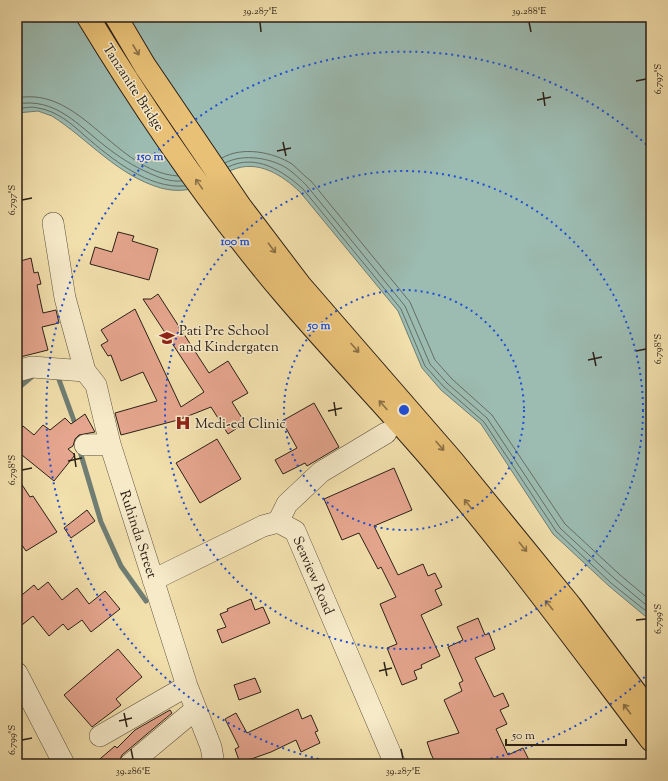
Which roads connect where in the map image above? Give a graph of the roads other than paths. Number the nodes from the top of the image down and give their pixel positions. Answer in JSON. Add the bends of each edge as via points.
{"nodes":[{"id":1,"x":88,"y":17,"type":"edge"},
{"id":2,"x":116,"y":17,"type":"edge"},
{"id":3,"x":231,"y":211,"type":"junction"},
{"id":4,"x":53,"y":223,"type":"dead end"},
{"id":5,"x":85,"y":371,"type":"junction"},
{"id":6,"x":17,"y":372,"type":"edge"},
{"id":7,"x":386,"y":433,"type":"dead end"},
{"id":8,"x":110,"y":444,"type":"junction"},
{"id":9,"x":85,"y":445,"type":"dead end"},
{"id":10,"x":278,"y":522,"type":"junction"},
{"id":11,"x":153,"y":580,"type":"junction"},
{"id":12,"x":17,"y":673,"type":"edge"},
{"id":13,"x":187,"y":686,"type":"junction"},
{"id":14,"x":196,"y":709,"type":"junction"},
{"id":15,"x":651,"y":713,"type":"edge"},
{"id":16,"x":100,"y":736,"type":"dead end"},
{"id":17,"x":651,"y":740,"type":"edge"},
{"id":18,"x":64,"y":764,"type":"edge"},
{"id":19,"x":130,"y":764,"type":"edge"},
{"id":20,"x":214,"y":764,"type":"edge"},
{"id":21,"x":395,"y":764,"type":"edge"}],
"edges":[{"from":3,"to":1,"type":"main road","name":"Tanzanite Bridge","one_way":true,"via":[[124,77]]},
{"from":2,"to":3,"type":"main road","name":"Tanzanite Bridge","one_way":true},
{"from":3,"to":15,"type":"main road","one_way":true,"via":[[300,285],[452,460],[565,599]]},
{"from":17,"to":3,"type":"main road","one_way":true,"via":[[556,614],[439,467],[285,295]]},
{"from":4,"to":5,"type":"street","via":[[65,298]]},
{"from":5,"to":6,"type":"street","via":[[32,367]]},
{"from":5,"to":8,"type":"street","name":"Ruhinda Street","via":[[96,385]]},
{"from":7,"to":10,"type":"street","via":[[322,472],[287,504]]},
{"from":8,"to":9,"type":"street"},
{"from":8,"to":11,"type":"street","name":"Ruhinda Street"},
{"from":10,"to":11,"type":"street","via":[[263,526]]},
{"from":10,"to":21,"type":"street","name":"Seaview Road","via":[[295,531]]},
{"from":11,"to":13,"type":"street","name":"Ruhinda Street"},
{"from":12,"to":18,"type":"street"},
{"from":13,"to":14,"type":"street","name":"Ruhinda Street"},
{"from":13,"to":16,"type":"street"},
{"from":14,"to":19,"type":"street"},
{"from":14,"to":20,"type":"street","name":"Ruhinda Street","via":[[211,747]]}]}
